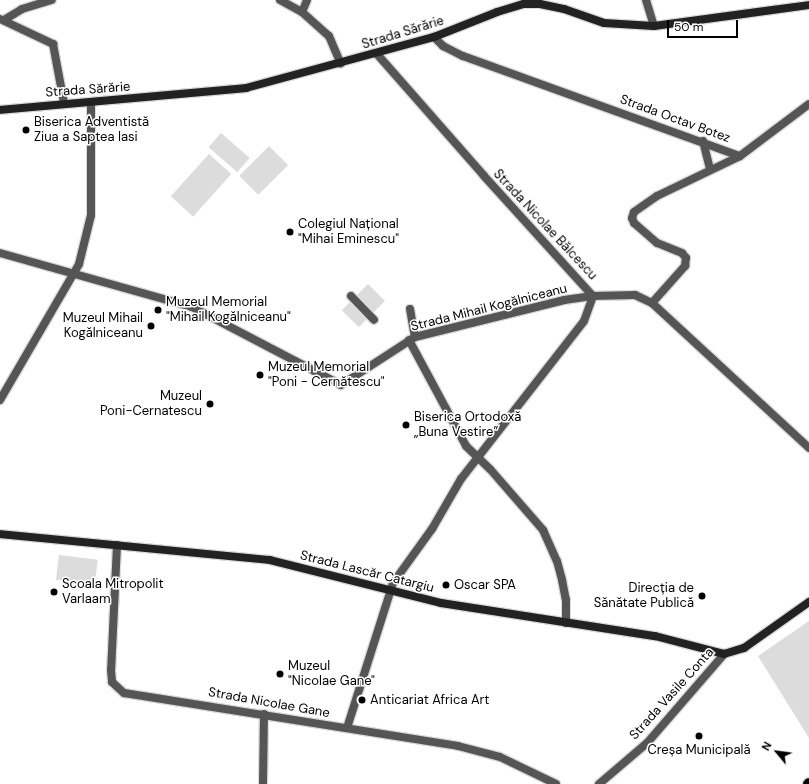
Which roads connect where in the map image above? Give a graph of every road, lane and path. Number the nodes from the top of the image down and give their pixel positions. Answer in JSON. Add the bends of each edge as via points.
{"nodes":[{"id":1,"x":52,"y":0,"type":"edge"},
{"id":2,"x":280,"y":0,"type":"edge"},
{"id":3,"x":307,"y":0,"type":"edge"},
{"id":4,"x":646,"y":0,"type":"edge"},
{"id":5,"x":809,"y":5,"type":"edge"},
{"id":6,"x":302,"y":12,"type":"junction"},
{"id":7,"x":2,"y":19,"type":"edge"},
{"id":8,"x":654,"y":26,"type":"junction"},
{"id":9,"x":434,"y":37,"type":"junction"},
{"id":10,"x":377,"y":54,"type":"junction"},
{"id":11,"x":341,"y":64,"type":"junction"},
{"id":12,"x":91,"y":102,"type":"junction"},
{"id":13,"x":64,"y":104,"type":"junction"},
{"id":14,"x":809,"y":104,"type":"edge"},
{"id":15,"x":0,"y":110,"type":"edge"},
{"id":16,"x":703,"y":141,"type":"junction"},
{"id":17,"x":740,"y":156,"type":"junction"},
{"id":18,"x":710,"y":169,"type":"junction"},
{"id":19,"x":0,"y":253,"type":"edge"},
{"id":20,"x":74,"y":273,"type":"junction"},
{"id":21,"x":351,"y":296,"type":"dead end"},
{"id":22,"x":593,"y":296,"type":"junction"},
{"id":23,"x":652,"y":303,"type":"junction"},
{"id":24,"x":410,"y":309,"type":"dead end"},
{"id":25,"x":374,"y":320,"type":"dead end"},
{"id":26,"x":412,"y":338,"type":"junction"},
{"id":27,"x":0,"y":400,"type":"edge"},
{"id":28,"x":809,"y":448,"type":"edge"},
{"id":29,"x":478,"y":457,"type":"junction"},
{"id":30,"x":0,"y":534,"type":"edge"},
{"id":31,"x":117,"y":545,"type":"junction"},
{"id":32,"x":390,"y":592,"type":"junction"},
{"id":33,"x":809,"y":602,"type":"edge"},
{"id":34,"x":566,"y":623,"type":"junction"},
{"id":35,"x":724,"y":654,"type":"junction"},
{"id":36,"x":264,"y":714,"type":"junction"},
{"id":37,"x":347,"y":728,"type":"junction"},
{"id":38,"x":263,"y":784,"type":"edge"},
{"id":39,"x":556,"y":784,"type":"edge"},
{"id":40,"x":599,"y":784,"type":"edge"}],
"edges":[{"from":1,"to":7,"type":"street","via":[[22,9]]},
{"from":2,"to":6,"type":"street"},
{"from":3,"to":6,"type":"street"},
{"from":4,"to":8,"type":"street"},
{"from":5,"to":8,"type":"street","name":"Strada Sărărie"},
{"from":6,"to":11,"type":"street","via":[[329,36]]},
{"from":7,"to":13,"type":"street","via":[[53,44]]},
{"from":8,"to":9,"type":"street","name":"Strada Sărărie","via":[[604,23],[564,9],[524,4]]},
{"from":9,"to":10,"type":"street","name":"Strada Sărărie"},
{"from":9,"to":16,"type":"street","name":"Strada Octav Botez","via":[[443,46],[463,56]]},
{"from":10,"to":11,"type":"street","name":"Strada Sărărie"},
{"from":10,"to":22,"type":"street","name":"Strada Nicolae Bălcescu"},
{"from":11,"to":12,"type":"street","name":"Strada Sărărie","via":[[246,88]]},
{"from":12,"to":13,"type":"street","name":"Strada Sărărie"},
{"from":12,"to":20,"type":"street","via":[[91,215],[79,264]]},
{"from":13,"to":15,"type":"street","name":"Strada Sărărie"},
{"from":14,"to":17,"type":"street"},
{"from":16,"to":17,"type":"street","name":"Strada Octav Botez"},
{"from":16,"to":18,"type":"street"},
{"from":17,"to":18,"type":"street","name":"Strada Octav Botez"},
{"from":18,"to":23,"type":"street","name":"Strada Octav Botez","via":[[657,196],[634,212],[634,224],[657,243],[682,253],[686,258],[685,266]]},
{"from":19,"to":20,"type":"street","name":"Strada Mihail Kogălniceanu"},
{"from":20,"to":26,"type":"street","name":"Strada Mihail Kogălniceanu","via":[[192,307],[340,385],[357,377]]},
{"from":20,"to":27,"type":"street"},
{"from":21,"to":25,"type":"street"},
{"from":22,"to":23,"type":"street","name":"Strada Nicolae Bălcescu","via":[[635,295]]},
{"from":22,"to":26,"type":"street","name":"Strada Mihail Kogălniceanu","via":[[533,306]]},
{"from":22,"to":29,"type":"street","via":[[584,321]]},
{"from":23,"to":28,"type":"street","name":"Strada Nicolae Bălcescu"},
{"from":24,"to":26,"type":"street"},
{"from":26,"to":29,"type":"street","via":[[466,446]]},
{"from":29,"to":32,"type":"street","via":[[393,583]]},
{"from":29,"to":34,"type":"street","via":[[543,530],[558,561],[566,600]]},
{"from":30,"to":31,"type":"street","name":"Strada Lascăr Catargiu"},
{"from":31,"to":32,"type":"street","name":"Strada Lascăr Catargiu","via":[[270,560]]},
{"from":31,"to":36,"type":"street","name":"Strada Nicolae Gane","via":[[111,670],[112,682],[116,689],[124,693]]},
{"from":32,"to":34,"type":"street","name":"Strada Lascăr Catargiu"},
{"from":32,"to":37,"type":"street"},
{"from":33,"to":35,"type":"street","name":"Strada Vasile Conta","via":[[744,648]]},
{"from":34,"to":35,"type":"street","name":"Strada Lascăr Catargiu","via":[[677,640]]},
{"from":35,"to":40,"type":"street","name":"Strada Vasile Conta","via":[[647,743]]},
{"from":36,"to":37,"type":"street","name":"Strada Nicolae Gane"},
{"from":36,"to":38,"type":"street"},
{"from":37,"to":39,"type":"street","name":"Strada Nicolae Gane","via":[[486,752]]}]}
